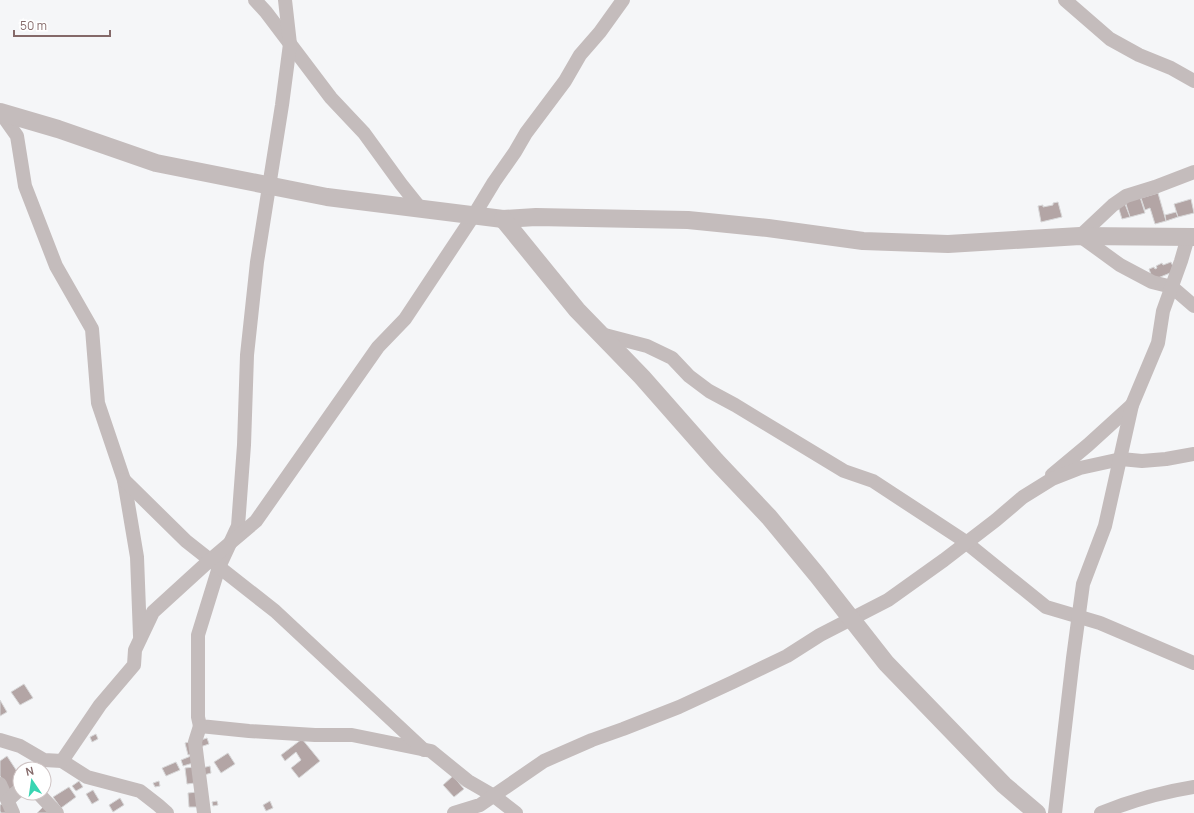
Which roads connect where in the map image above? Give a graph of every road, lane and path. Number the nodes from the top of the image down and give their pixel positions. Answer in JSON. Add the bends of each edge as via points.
{"nodes":[{"id":1,"x":255,"y":0,"type":"edge"},
{"id":2,"x":285,"y":0,"type":"edge"},
{"id":3,"x":623,"y":0,"type":"edge"},
{"id":4,"x":1065,"y":0,"type":"edge"},
{"id":5,"x":290,"y":44,"type":"junction"},
{"id":6,"x":1194,"y":81,"type":"edge"},
{"id":7,"x":0,"y":112,"type":"edge"},
{"id":8,"x":1194,"y":172,"type":"edge"},
{"id":9,"x":269,"y":186,"type":"junction"},
{"id":10,"x":421,"y":209,"type":"junction"},
{"id":11,"x":474,"y":215,"type":"junction"},
{"id":12,"x":503,"y":219,"type":"junction"},
{"id":13,"x":1080,"y":236,"type":"junction"},
{"id":14,"x":1191,"y":237,"type":"edge"},
{"id":15,"x":1172,"y":287,"type":"junction"},
{"id":16,"x":1194,"y":306,"type":"edge"},
{"id":17,"x":601,"y":334,"type":"junction"},
{"id":18,"x":1132,"y":405,"type":"junction"},
{"id":19,"x":1194,"y":454,"type":"edge"},
{"id":20,"x":1121,"y":459,"type":"junction"},
{"id":21,"x":124,"y":480,"type":"junction"},
{"id":22,"x":1030,"y":493,"type":"junction"},
{"id":23,"x":230,"y":543,"type":"junction"},
{"id":24,"x":965,"y":543,"type":"junction"},
{"id":25,"x":215,"y":564,"type":"junction"},
{"id":26,"x":1078,"y":616,"type":"junction"},
{"id":27,"x":851,"y":619,"type":"junction"},
{"id":28,"x":140,"y":639,"type":"junction"},
{"id":29,"x":1194,"y":663,"type":"edge"},
{"id":30,"x":200,"y":726,"type":"junction"},
{"id":31,"x":0,"y":740,"type":"edge"},
{"id":32,"x":424,"y":750,"type":"junction"},
{"id":33,"x":38,"y":761,"type":"edge"},
{"id":34,"x":62,"y":762,"type":"junction"},
{"id":35,"x":52,"y":763,"type":"edge"},
{"id":36,"x":0,"y":784,"type":"edge"},
{"id":37,"x":1194,"y":787,"type":"edge"},
{"id":38,"x":12,"y":796,"type":"edge"},
{"id":39,"x":494,"y":796,"type":"junction"},
{"id":40,"x":8,"y":800,"type":"junction"},
{"id":41,"x":46,"y":801,"type":"edge"},
{"id":42,"x":13,"y":813,"type":"edge"},
{"id":43,"x":57,"y":813,"type":"edge"},
{"id":44,"x":167,"y":813,"type":"edge"},
{"id":45,"x":204,"y":813,"type":"edge"},
{"id":46,"x":454,"y":813,"type":"edge"},
{"id":47,"x":516,"y":813,"type":"edge"},
{"id":48,"x":1037,"y":813,"type":"edge"},
{"id":49,"x":1056,"y":813,"type":"edge"},
{"id":50,"x":1101,"y":813,"type":"edge"}],
"edges":[{"from":1,"to":5,"type":"street"},
{"from":2,"to":5,"type":"street"},
{"from":3,"to":11,"type":"street","via":[[580,55]]},
{"from":4,"to":6,"type":"street","via":[[1110,39]]},
{"from":5,"to":9,"type":"street"},
{"from":5,"to":10,"type":"street","via":[[331,98],[364,133]]},
{"from":7,"to":9,"type":"street","via":[[58,129],[156,164]]},
{"from":7,"to":21,"type":"street","via":[[17,136],[25,186],[56,266],[92,329],[98,403]]},
{"from":8,"to":13,"type":"street","via":[[1126,196]]},
{"from":9,"to":10,"type":"street","via":[[327,197]]},
{"from":9,"to":23,"type":"street","via":[[257,262],[247,356],[238,526]]},
{"from":10,"to":11,"type":"street"},
{"from":11,"to":12,"type":"street"},
{"from":11,"to":23,"type":"street","via":[[406,319],[378,347],[256,521]]},
{"from":12,"to":13,"type":"street","via":[[536,217],[688,220],[863,241],[948,244]]},
{"from":12,"to":17,"type":"street","via":[[577,310]]},
{"from":13,"to":14,"type":"street"},
{"from":13,"to":15,"type":"street","via":[[1120,265],[1152,282]]},
{"from":14,"to":15,"type":"street"},
{"from":15,"to":16,"type":"street"},
{"from":15,"to":18,"type":"street","via":[[1163,311],[1158,343]]},
{"from":17,"to":24,"type":"street","via":[[647,346],[672,358],[689,376],[709,391],[844,471],[873,480]]},
{"from":17,"to":27,"type":"street","via":[[769,517]]},
{"from":18,"to":20,"type":"street"},
{"from":18,"to":22,"type":"street"},
{"from":19,"to":20,"type":"street","via":[[1166,459]]},
{"from":20,"to":22,"type":"street","via":[[1080,468],[1052,479]]},
{"from":20,"to":26,"type":"street","via":[[1106,526],[1082,584]]},
{"from":21,"to":25,"type":"street","via":[[186,541]]},
{"from":21,"to":28,"type":"street","via":[[138,557]]},
{"from":22,"to":24,"type":"street"},
{"from":23,"to":25,"type":"street"},
{"from":24,"to":26,"type":"street","via":[[1046,607]]},
{"from":24,"to":27,"type":"street","via":[[888,600]]},
{"from":25,"to":28,"type":"street","via":[[153,612]]},
{"from":25,"to":30,"type":"street","via":[[198,635]]},
{"from":25,"to":32,"type":"street","via":[[275,611]]},
{"from":26,"to":29,"type":"street"},
{"from":26,"to":49,"type":"street"},
{"from":27,"to":39,"type":"street","via":[[787,656],[679,707],[544,761]]},
{"from":27,"to":48,"type":"street","via":[[886,663],[1004,785]]},
{"from":28,"to":34,"type":"street","via":[[135,650],[134,665],[100,705]]},
{"from":30,"to":32,"type":"street","via":[[300,734],[352,734]]},
{"from":30,"to":45,"type":"street","via":[[195,742]]},
{"from":31,"to":33,"type":"street","via":[[20,746]]},
{"from":32,"to":39,"type":"street","via":[[431,751],[468,781]]},
{"from":34,"to":35,"type":"street"},
{"from":34,"to":44,"type":"street","via":[[88,777],[140,791]]},
{"from":36,"to":40,"type":"street"},
{"from":37,"to":50,"type":"street","via":[[1172,790]]},
{"from":38,"to":40,"type":"street"},
{"from":39,"to":46,"type":"street","via":[[480,805]]},
{"from":39,"to":47,"type":"street"},
{"from":40,"to":42,"type":"street"},
{"from":41,"to":43,"type":"street"}]}
